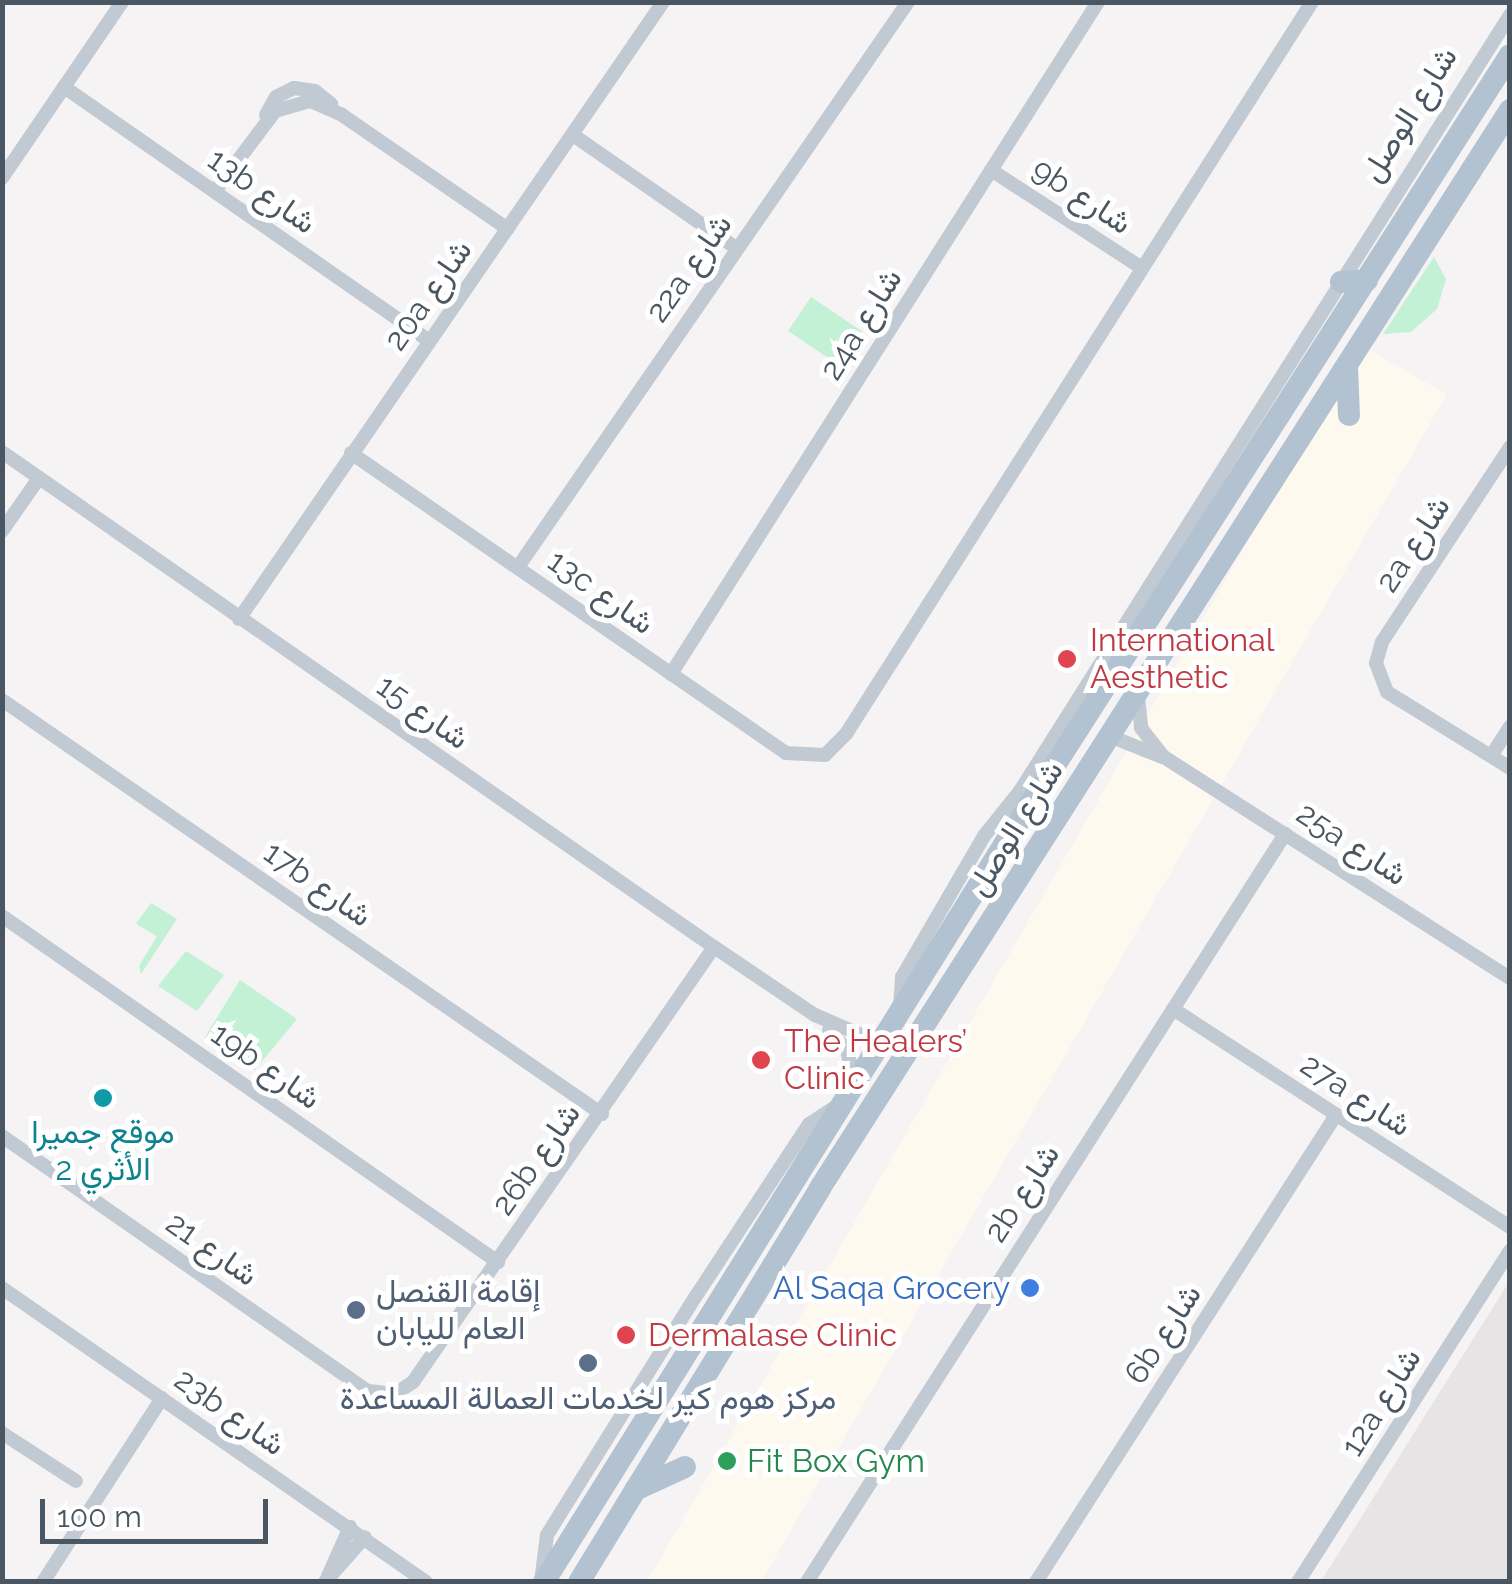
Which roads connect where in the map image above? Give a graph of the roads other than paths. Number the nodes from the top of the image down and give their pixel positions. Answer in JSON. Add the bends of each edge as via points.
{"nodes":[{"id":1,"x":122,"y":2,"type":"edge"},
{"id":2,"x":908,"y":2,"type":"edge"},
{"id":3,"x":1098,"y":2,"type":"edge"},
{"id":4,"x":1312,"y":2,"type":"edge"},
{"id":5,"x":663,"y":3,"type":"edge"},
{"id":6,"x":1510,"y":15,"type":"edge"},
{"id":7,"x":1510,"y":55,"type":"edge"},
{"id":8,"x":64,"y":87,"type":"junction"},
{"id":9,"x":1510,"y":110,"type":"edge"},
{"id":10,"x":1510,"y":125,"type":"edge"},
{"id":11,"x":573,"y":135,"type":"junction"},
{"id":12,"x":1485,"y":149,"type":"junction"},
{"id":13,"x":991,"y":170,"type":"junction"},
{"id":14,"x":2,"y":178,"type":"edge"},
{"id":15,"x":214,"y":191,"type":"junction"},
{"id":16,"x":508,"y":228,"type":"junction"},
{"id":17,"x":736,"y":248,"type":"junction"},
{"id":18,"x":1142,"y":268,"type":"junction"},
{"id":19,"x":1366,"y":280,"type":"junction"},
{"id":20,"x":1341,"y":282,"type":"junction"},
{"id":21,"x":429,"y":341,"type":"junction"},
{"id":22,"x":1347,"y":368,"type":"junction"},
{"id":23,"x":1350,"y":415,"type":"dead end"},
{"id":24,"x":1510,"y":448,"type":"edge"},
{"id":25,"x":2,"y":452,"type":"edge"},
{"id":26,"x":352,"y":454,"type":"junction"},
{"id":27,"x":40,"y":478,"type":"junction"},
{"id":28,"x":2,"y":530,"type":"edge"},
{"id":29,"x":1244,"y":564,"type":"dead end"},
{"id":30,"x":518,"y":566,"type":"junction"},
{"id":31,"x":1218,"y":570,"type":"junction"},
{"id":32,"x":1180,"y":578,"type":"junction"},
{"id":33,"x":239,"y":619,"type":"junction"},
{"id":34,"x":671,"y":674,"type":"junction"},
{"id":35,"x":1138,"y":694,"type":"junction"},
{"id":36,"x":2,"y":700,"type":"edge"},
{"id":37,"x":1510,"y":727,"type":"edge"},
{"id":38,"x":1112,"y":737,"type":"junction"},
{"id":39,"x":1490,"y":756,"type":"junction"},
{"id":40,"x":1164,"y":758,"type":"junction"},
{"id":41,"x":1510,"y":768,"type":"edge"},
{"id":42,"x":1285,"y":834,"type":"junction"},
{"id":43,"x":2,"y":916,"type":"edge"},
{"id":44,"x":714,"y":948,"type":"junction"},
{"id":45,"x":1510,"y":978,"type":"edge"},
{"id":46,"x":1173,"y":1009,"type":"junction"},
{"id":47,"x":900,"y":1013,"type":"junction"},
{"id":48,"x":815,"y":1015,"type":"junction"},
{"id":49,"x":880,"y":1044,"type":"junction"},
{"id":50,"x":850,"y":1093,"type":"junction"},
{"id":51,"x":602,"y":1114,"type":"junction"},
{"id":52,"x":1336,"y":1115,"type":"junction"},
{"id":53,"x":2,"y":1136,"type":"edge"},
{"id":54,"x":820,"y":1188,"type":"junction"},
{"id":55,"x":1510,"y":1228,"type":"edge"},
{"id":56,"x":1510,"y":1252,"type":"edge"},
{"id":57,"x":498,"y":1262,"type":"junction"},
{"id":58,"x":2,"y":1288,"type":"edge"},
{"id":59,"x":395,"y":1394,"type":"joint"},
{"id":60,"x":162,"y":1398,"type":"junction"},
{"id":61,"x":2,"y":1433,"type":"edge"},
{"id":62,"x":684,"y":1467,"type":"dead end"},
{"id":63,"x":76,"y":1481,"type":"dead end"},
{"id":64,"x":632,"y":1492,"type":"junction"},
{"id":65,"x":350,"y":1527,"type":"junction"},
{"id":66,"x":365,"y":1537,"type":"junction"},
{"id":67,"x":43,"y":1582,"type":"edge"},
{"id":68,"x":426,"y":1582,"type":"edge"},
{"id":69,"x":543,"y":1582,"type":"edge"},
{"id":70,"x":579,"y":1582,"type":"edge"},
{"id":71,"x":807,"y":1582,"type":"edge"},
{"id":72,"x":1036,"y":1582,"type":"edge"},
{"id":73,"x":1298,"y":1582,"type":"edge"}],
"edges":[{"from":1,"to":8,"type":"street"},
{"from":2,"to":17,"type":"street","name":"22a شارع"},
{"from":3,"to":13,"type":"street","name":"24a شارع"},
{"from":4,"to":18,"type":"street"},
{"from":5,"to":11,"type":"street","name":"20a شارع"},
{"from":6,"to":20,"type":"street","name":"شارع الوصل"},
{"from":7,"to":19,"type":"main road","name":"شارع الوصل"},
{"from":8,"to":14,"type":"street"},
{"from":8,"to":15,"type":"street","name":"13b شارع"},
{"from":9,"to":12,"type":"main road","name":"شارع الوصل"},
{"from":10,"to":12,"type":"street"},
{"from":11,"to":16,"type":"street","name":"20a شارع"},
{"from":11,"to":17,"type":"street"},
{"from":12,"to":22,"type":"main road","name":"شارع الوصل"},
{"from":13,"to":18,"type":"street","name":"9b شارع"},
{"from":13,"to":34,"type":"street","name":"24a شارع"},
{"from":15,"to":16,"type":"street","via":[[263,122],[281,106],[303,100],[342,115]]},
{"from":15,"to":21,"type":"street","name":"13b شارع"},
{"from":16,"to":21,"type":"street","name":"20a شارع"},
{"from":17,"to":30,"type":"street","name":"22a شارع"},
{"from":18,"to":34,"type":"street","name":"13c شارع","via":[[846,734],[825,755],[786,753]]},
{"from":19,"to":20,"type":"main road"},
{"from":19,"to":32,"type":"main road","name":"شارع الوصل"},
{"from":20,"to":47,"type":"street","name":"شارع الوصل","via":[[1020,791],[984,836],[902,977]]},
{"from":21,"to":26,"type":"street","name":"20a شارع"},
{"from":22,"to":23,"type":"main road"},
{"from":22,"to":31,"type":"main road","name":"شارع الوصل"},
{"from":24,"to":39,"type":"street","name":"2a شارع","via":[[1382,642],[1377,675],[1387,692]]},
{"from":25,"to":27,"type":"street","name":"شارع 15"},
{"from":26,"to":30,"type":"street","name":"13c شارع"},
{"from":26,"to":33,"type":"street","name":"20a شارع"},
{"from":27,"to":28,"type":"street"},
{"from":27,"to":33,"type":"street","name":"شارع 15"},
{"from":29,"to":31,"type":"main road"},
{"from":30,"to":34,"type":"street","name":"13c شارع"},
{"from":31,"to":35,"type":"main road","name":"شارع الوصل"},
{"from":32,"to":38,"type":"main road","via":[[1172,611],[1108,714]]},
{"from":32,"to":47,"type":"main road","name":"شارع الوصل"},
{"from":33,"to":44,"type":"street","name":"شارع 15"},
{"from":35,"to":38,"type":"main road","name":"شارع الوصل"},
{"from":35,"to":40,"type":"street","name":"25a شارع","via":[[1141,728]]},
{"from":36,"to":51,"type":"street","name":"17b شارع"},
{"from":37,"to":39,"type":"street"},
{"from":38,"to":40,"type":"street","name":"25a شارع"},
{"from":38,"to":54,"type":"main road","name":"شارع الوصل"},
{"from":39,"to":41,"type":"street"},
{"from":40,"to":42,"type":"street","name":"25a شارع"},
{"from":42,"to":45,"type":"street","name":"25a شارع"},
{"from":42,"to":46,"type":"street","name":"2b شارع"},
{"from":43,"to":57,"type":"street","name":"19b شارع"},
{"from":44,"to":48,"type":"street","name":"شارع 15"},
{"from":44,"to":51,"type":"street","name":"26b شارع"},
{"from":46,"to":52,"type":"street","name":"27a شارع"},
{"from":46,"to":71,"type":"street","name":"2b شارع"},
{"from":47,"to":49,"type":"main road","name":"شارع الوصل"},
{"from":48,"to":49,"type":"street","name":"شارع 15"},
{"from":48,"to":50,"type":"street","name":"شارع 15","via":[[847,1050]]},
{"from":49,"to":50,"type":"main road","name":"شارع الوصل"},
{"from":49,"to":54,"type":"main road","via":[[883,1074]]},
{"from":50,"to":69,"type":"main road","name":"شارع الوصل"},
{"from":51,"to":57,"type":"street","name":"26b شارع"},
{"from":52,"to":55,"type":"street","name":"27a شارع"},
{"from":52,"to":72,"type":"street","name":"6b شارع"},
{"from":53,"to":59,"type":"street","name":"شارع 21","via":[[368,1390]]},
{"from":54,"to":64,"type":"main road","name":"شارع الوصل"},
{"from":56,"to":73,"type":"street","name":"12a شارع"},
{"from":57,"to":59,"type":"street","name":"26b شارع","via":[[413,1382]]},
{"from":58,"to":60,"type":"street","name":"23b شارع"},
{"from":60,"to":65,"type":"street","name":"23b شارع"},
{"from":60,"to":67,"type":"street"},
{"from":61,"to":63,"type":"street"},
{"from":62,"to":64,"type":"main road"},
{"from":64,"to":70,"type":"main road","name":"شارع الوصل"},
{"from":65,"to":66,"type":"street","name":"23b شارع"},
{"from":65,"to":66,"type":"street","via":[[325,1582]]},
{"from":66,"to":68,"type":"street","name":"23b شارع"}]}
